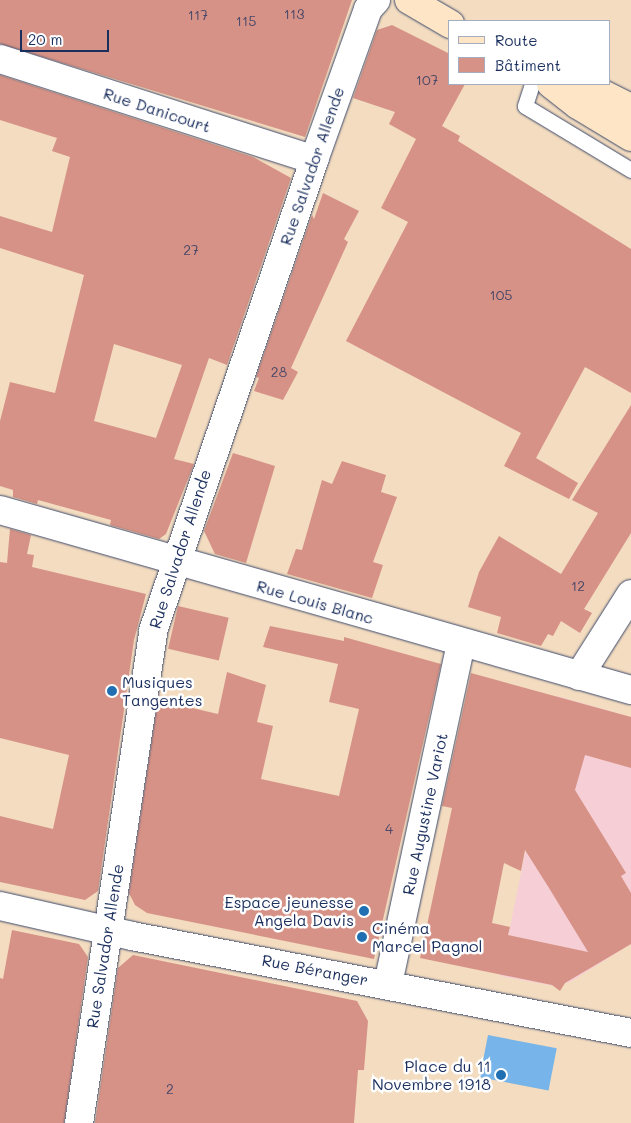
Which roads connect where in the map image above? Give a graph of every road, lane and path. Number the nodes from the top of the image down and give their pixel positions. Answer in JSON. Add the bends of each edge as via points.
{"nodes":[{"id":1,"x":376,"y":0,"type":"edge"},
{"id":2,"x":409,"y":0,"type":"edge"},
{"id":3,"x":448,"y":23,"type":"edge"},
{"id":4,"x":0,"y":59,"type":"edge"},
{"id":5,"x":532,"y":85,"type":"edge"},
{"id":6,"x":553,"y":85,"type":"edge"},
{"id":7,"x":585,"y":85,"type":"edge"},
{"id":8,"x":631,"y":108,"type":"edge"},
{"id":9,"x":631,"y":137,"type":"edge"},
{"id":10,"x":314,"y":160,"type":"junction"},
{"id":11,"x":631,"y":170,"type":"edge"},
{"id":12,"x":0,"y":510,"type":"edge"},
{"id":13,"x":175,"y":562,"type":"junction"},
{"id":14,"x":631,"y":594,"type":"edge"},
{"id":15,"x":461,"y":644,"type":"junction"},
{"id":16,"x":579,"y":676,"type":"junction"},
{"id":17,"x":631,"y":690,"type":"edge"},
{"id":18,"x":0,"y":906,"type":"edge"},
{"id":19,"x":108,"y":928,"type":"junction"},
{"id":20,"x":388,"y":984,"type":"junction"},
{"id":21,"x":631,"y":1033,"type":"edge"},
{"id":22,"x":79,"y":1123,"type":"edge"}],
"edges":[{"from":1,"to":10,"type":"street","name":"Rue Salvador Allende","via":[[368,9]]},
{"from":2,"to":3,"type":"main road"},
{"from":4,"to":10,"type":"street","name":"Rue Danicourt"},
{"from":5,"to":11,"type":"lane","via":[[525,106]]},
{"from":6,"to":9,"type":"main road","via":[[578,105]]},
{"from":7,"to":8,"type":"main road"},
{"from":10,"to":13,"type":"street","name":"Rue Salvador Allende"},
{"from":12,"to":13,"type":"street","name":"Rue Louis Blanc","via":[[159,554]]},
{"from":13,"to":15,"type":"street","name":"Rue Louis Blanc"},
{"from":13,"to":19,"type":"street","name":"Rue Salvador Allende","via":[[153,631]]},
{"from":14,"to":16,"type":"street"},
{"from":15,"to":16,"type":"street","name":"Rue Louis Blanc"},
{"from":15,"to":20,"type":"street","name":"Rue Augustine Variot"},
{"from":16,"to":17,"type":"street","name":"Rue Louis Blanc"},
{"from":18,"to":19,"type":"street","name":"Rue Béranger"},
{"from":19,"to":20,"type":"street","name":"Rue Béranger"},
{"from":19,"to":22,"type":"street","name":"Rue Salvador Allende"},
{"from":20,"to":21,"type":"street","name":"Rue Béranger"}]}
